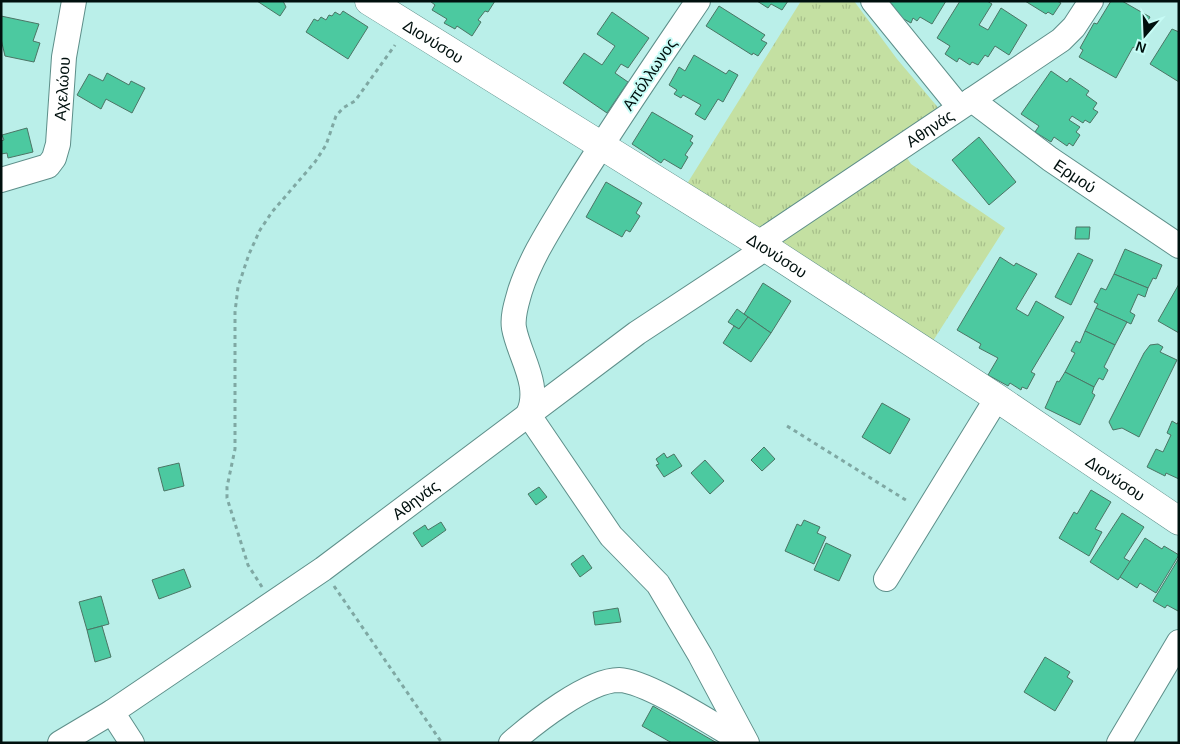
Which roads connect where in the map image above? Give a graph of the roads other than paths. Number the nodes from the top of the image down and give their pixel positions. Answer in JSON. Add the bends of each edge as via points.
{"nodes":[{"id":1,"x":74,"y":1,"type":"edge"},
{"id":2,"x":369,"y":1,"type":"edge"},
{"id":3,"x":698,"y":1,"type":"edge"},
{"id":4,"x":873,"y":1,"type":"edge"},
{"id":5,"x":1091,"y":1,"type":"edge"},
{"id":6,"x":966,"y":104,"type":"junction"},
{"id":7,"x":600,"y":146,"type":"junction"},
{"id":8,"x":1,"y":180,"type":"edge"},
{"id":9,"x":762,"y":246,"type":"junction"},
{"id":10,"x":1179,"y":246,"type":"edge"},
{"id":11,"x":997,"y":398,"type":"junction"},
{"id":12,"x":528,"y":414,"type":"junction"},
{"id":13,"x":1179,"y":521,"type":"edge"},
{"id":14,"x":886,"y":579,"type":"dead end"},
{"id":15,"x":1179,"y":642,"type":"edge"},
{"id":16,"x":112,"y":712,"type":"junction"},
{"id":17,"x":60,"y":743,"type":"edge"},
{"id":18,"x":132,"y":743,"type":"edge"},
{"id":19,"x":511,"y":743,"type":"edge"},
{"id":20,"x":746,"y":743,"type":"edge"},
{"id":21,"x":1119,"y":743,"type":"edge"}],
"edges":[{"from":1,"to":8,"type":"street","name":"Αχελώου","via":[[64,58],[58,144],[54,158],[48,166]]},
{"from":2,"to":7,"type":"street","name":"Διονύσου"},
{"from":3,"to":7,"type":"street","name":"Απόλλωνος"},
{"from":4,"to":6,"type":"street","name":"Ερμού"},
{"from":5,"to":6,"type":"street","name":"Αθηνάς","via":[[1061,40]]},
{"from":6,"to":9,"type":"street","name":"Αθηνάς"},
{"from":6,"to":10,"type":"street","name":"Ερμού"},
{"from":7,"to":9,"type":"street","name":"Διονύσου"},
{"from":7,"to":12,"type":"street","name":"Απόλλωνος","via":[[531,262],[520,290],[514,327],[532,387],[532,405]]},
{"from":9,"to":11,"type":"street","name":"Διονύσου"},
{"from":9,"to":12,"type":"street","name":"Αθηνάς"},
{"from":11,"to":13,"type":"street","name":"Διονύσου"},
{"from":11,"to":14,"type":"street"},
{"from":12,"to":16,"type":"street","name":"Αθηνάς","via":[[323,569]]},
{"from":12,"to":20,"type":"street","via":[[617,544],[658,584]]},
{"from":15,"to":21,"type":"street"},
{"from":16,"to":17,"type":"street","name":"Αθηνάς"},
{"from":16,"to":18,"type":"street"},
{"from":19,"to":20,"type":"street","via":[[536,722],[592,686],[618,680],[642,685]]}]}
